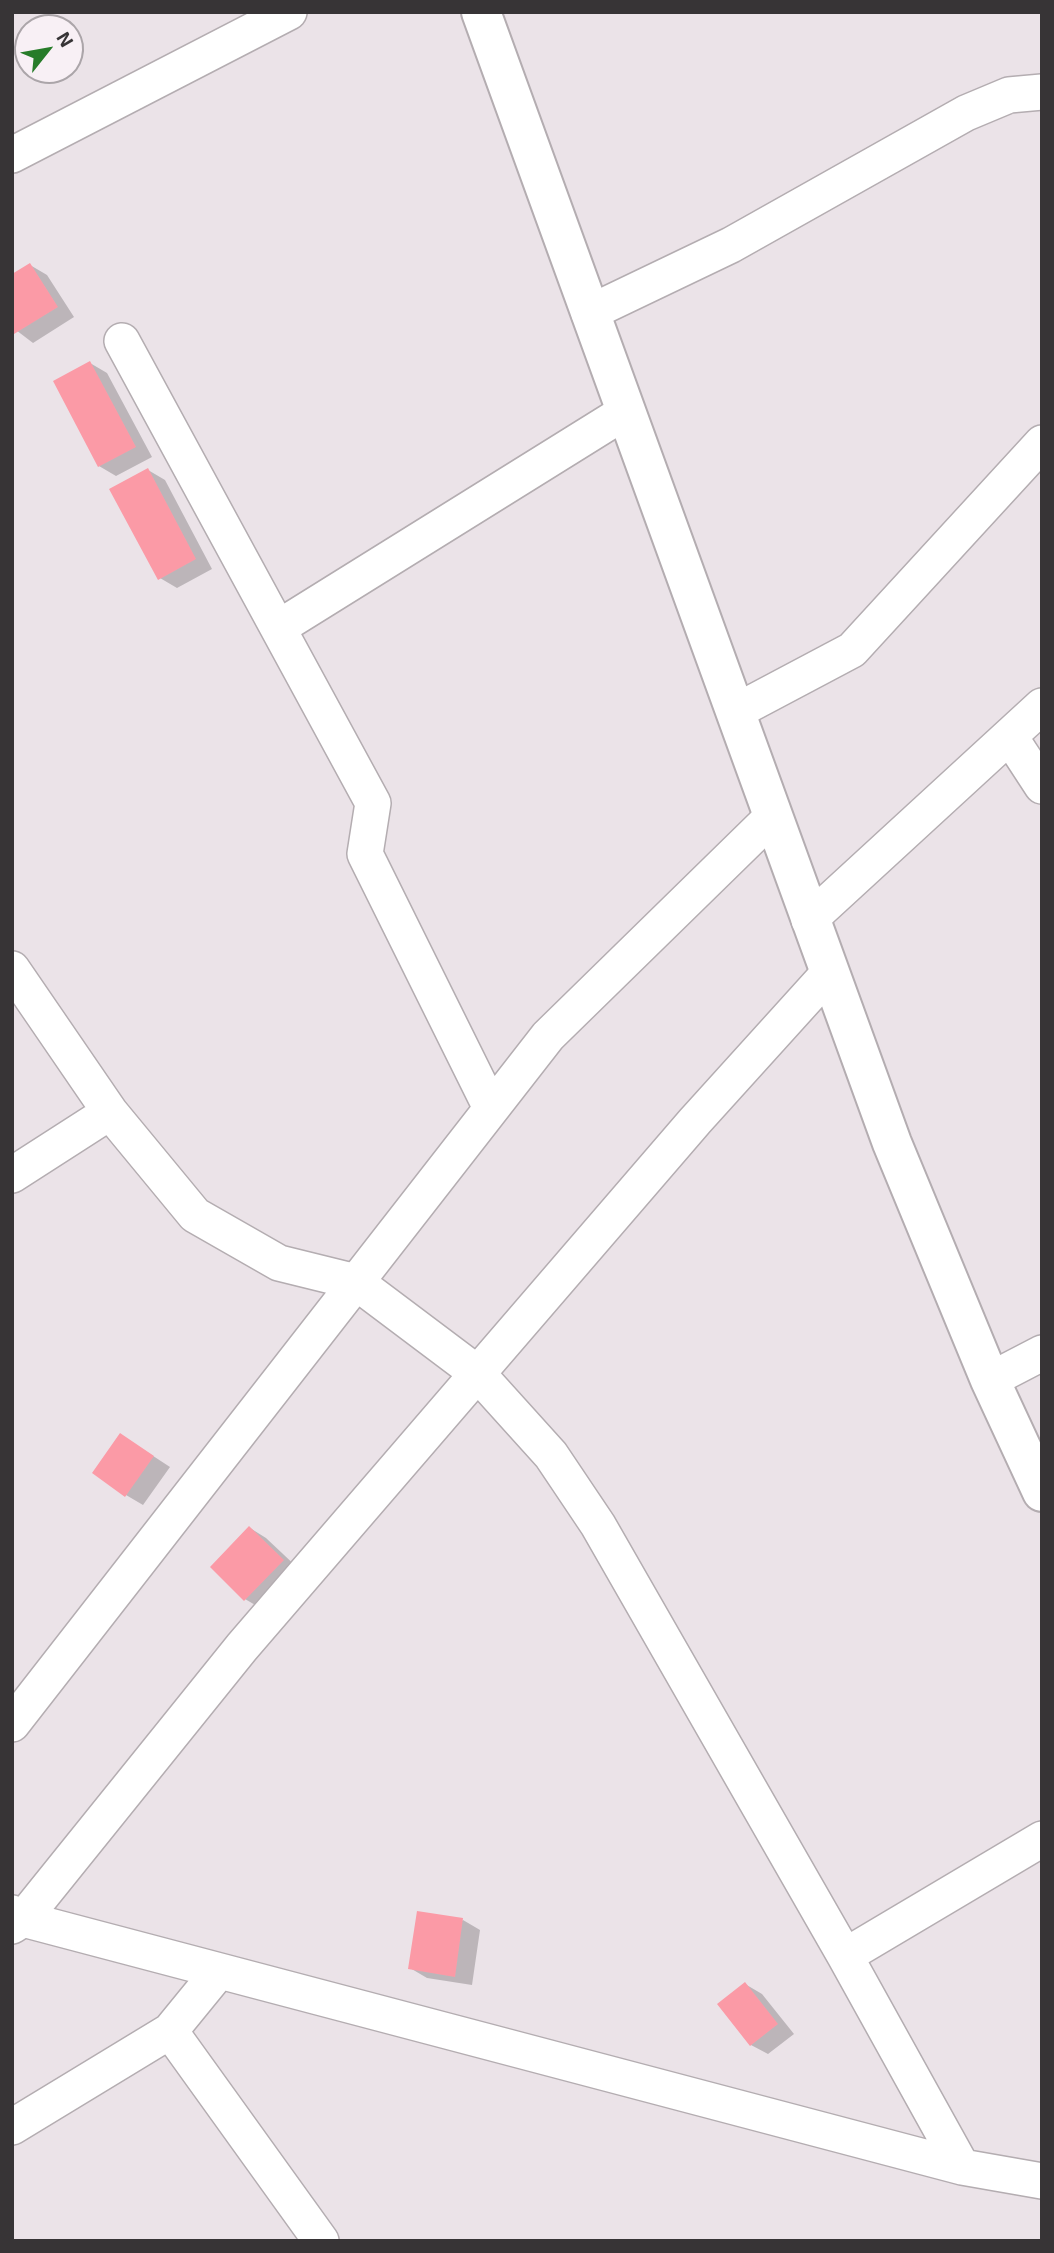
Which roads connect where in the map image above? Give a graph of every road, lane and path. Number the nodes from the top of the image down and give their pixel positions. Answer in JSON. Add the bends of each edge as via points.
{"nodes":[{"id":1,"x":289,"y":12,"type":"edge"},
{"id":2,"x":481,"y":12,"type":"edge"},
{"id":3,"x":1042,"y":92,"type":"edge"},
{"id":4,"x":12,"y":155,"type":"edge"},
{"id":5,"x":589,"y":313,"type":"junction"},
{"id":6,"x":122,"y":341,"type":"dead end"},
{"id":7,"x":625,"y":412,"type":"junction"},
{"id":8,"x":1042,"y":443,"type":"edge"},
{"id":9,"x":278,"y":628,"type":"junction"},
{"id":10,"x":1042,"y":706,"type":"edge"},
{"id":11,"x":735,"y":712,"type":"junction"},
{"id":12,"x":1010,"y":737,"type":"junction"},
{"id":13,"x":1042,"y":786,"type":"edge"},
{"id":14,"x":773,"y":816,"type":"junction"},
{"id":15,"x":808,"y":920,"type":"junction"},
{"id":16,"x":12,"y":969,"type":"edge"},
{"id":17,"x":828,"y":974,"type":"junction"},
{"id":18,"x":491,"y":1108,"type":"junction"},
{"id":19,"x":110,"y":1112,"type":"junction"},
{"id":20,"x":12,"y":1175,"type":"edge"},
{"id":21,"x":356,"y":1282,"type":"junction"},
{"id":22,"x":1042,"y":1353,"type":"edge"},
{"id":23,"x":477,"y":1373,"type":"junction"},
{"id":24,"x":990,"y":1381,"type":"junction"},
{"id":25,"x":1042,"y":1492,"type":"edge"},
{"id":26,"x":12,"y":1724,"type":"edge"},
{"id":27,"x":1042,"y":1839,"type":"edge"},
{"id":28,"x":16,"y":1920,"type":"edge"},
{"id":29,"x":845,"y":1956,"type":"junction"},
{"id":30,"x":219,"y":1971,"type":"junction"},
{"id":31,"x":170,"y":2031,"type":"junction"},
{"id":32,"x":12,"y":2127,"type":"edge"},
{"id":33,"x":962,"y":2167,"type":"junction"},
{"id":34,"x":1042,"y":2181,"type":"edge"},
{"id":35,"x":309,"y":2237,"type":"edge"}],
"edges":[{"from":1,"to":4,"type":"street"},
{"from":2,"to":5,"type":"main road"},
{"from":3,"to":5,"type":"street","via":[[1009,95],[966,113],[731,245]]},
{"from":5,"to":7,"type":"main road"},
{"from":6,"to":9,"type":"street"},
{"from":7,"to":9,"type":"street"},
{"from":7,"to":11,"type":"main road"},
{"from":8,"to":11,"type":"street","via":[[852,650]]},
{"from":9,"to":18,"type":"street","via":[[373,803],[365,854]]},
{"from":10,"to":12,"type":"street"},
{"from":11,"to":14,"type":"main road"},
{"from":12,"to":13,"type":"street"},
{"from":12,"to":15,"type":"street"},
{"from":14,"to":15,"type":"main road"},
{"from":14,"to":18,"type":"street","via":[[548,1036]]},
{"from":15,"to":17,"type":"main road"},
{"from":16,"to":19,"type":"street"},
{"from":17,"to":23,"type":"street"},
{"from":17,"to":24,"type":"main road"},
{"from":18,"to":21,"type":"street"},
{"from":19,"to":20,"type":"street"},
{"from":19,"to":21,"type":"street","via":[[195,1215],[279,1263]]},
{"from":21,"to":23,"type":"street"},
{"from":21,"to":26,"type":"street"},
{"from":22,"to":24,"type":"street"},
{"from":23,"to":28,"type":"street"},
{"from":23,"to":29,"type":"street","via":[[551,1455],[598,1525]]},
{"from":24,"to":25,"type":"main road"},
{"from":27,"to":29,"type":"street"},
{"from":28,"to":30,"type":"street"},
{"from":29,"to":33,"type":"street"},
{"from":30,"to":31,"type":"street"},
{"from":30,"to":33,"type":"street"},
{"from":31,"to":32,"type":"street"},
{"from":31,"to":35,"type":"street"},
{"from":33,"to":34,"type":"street"}]}
